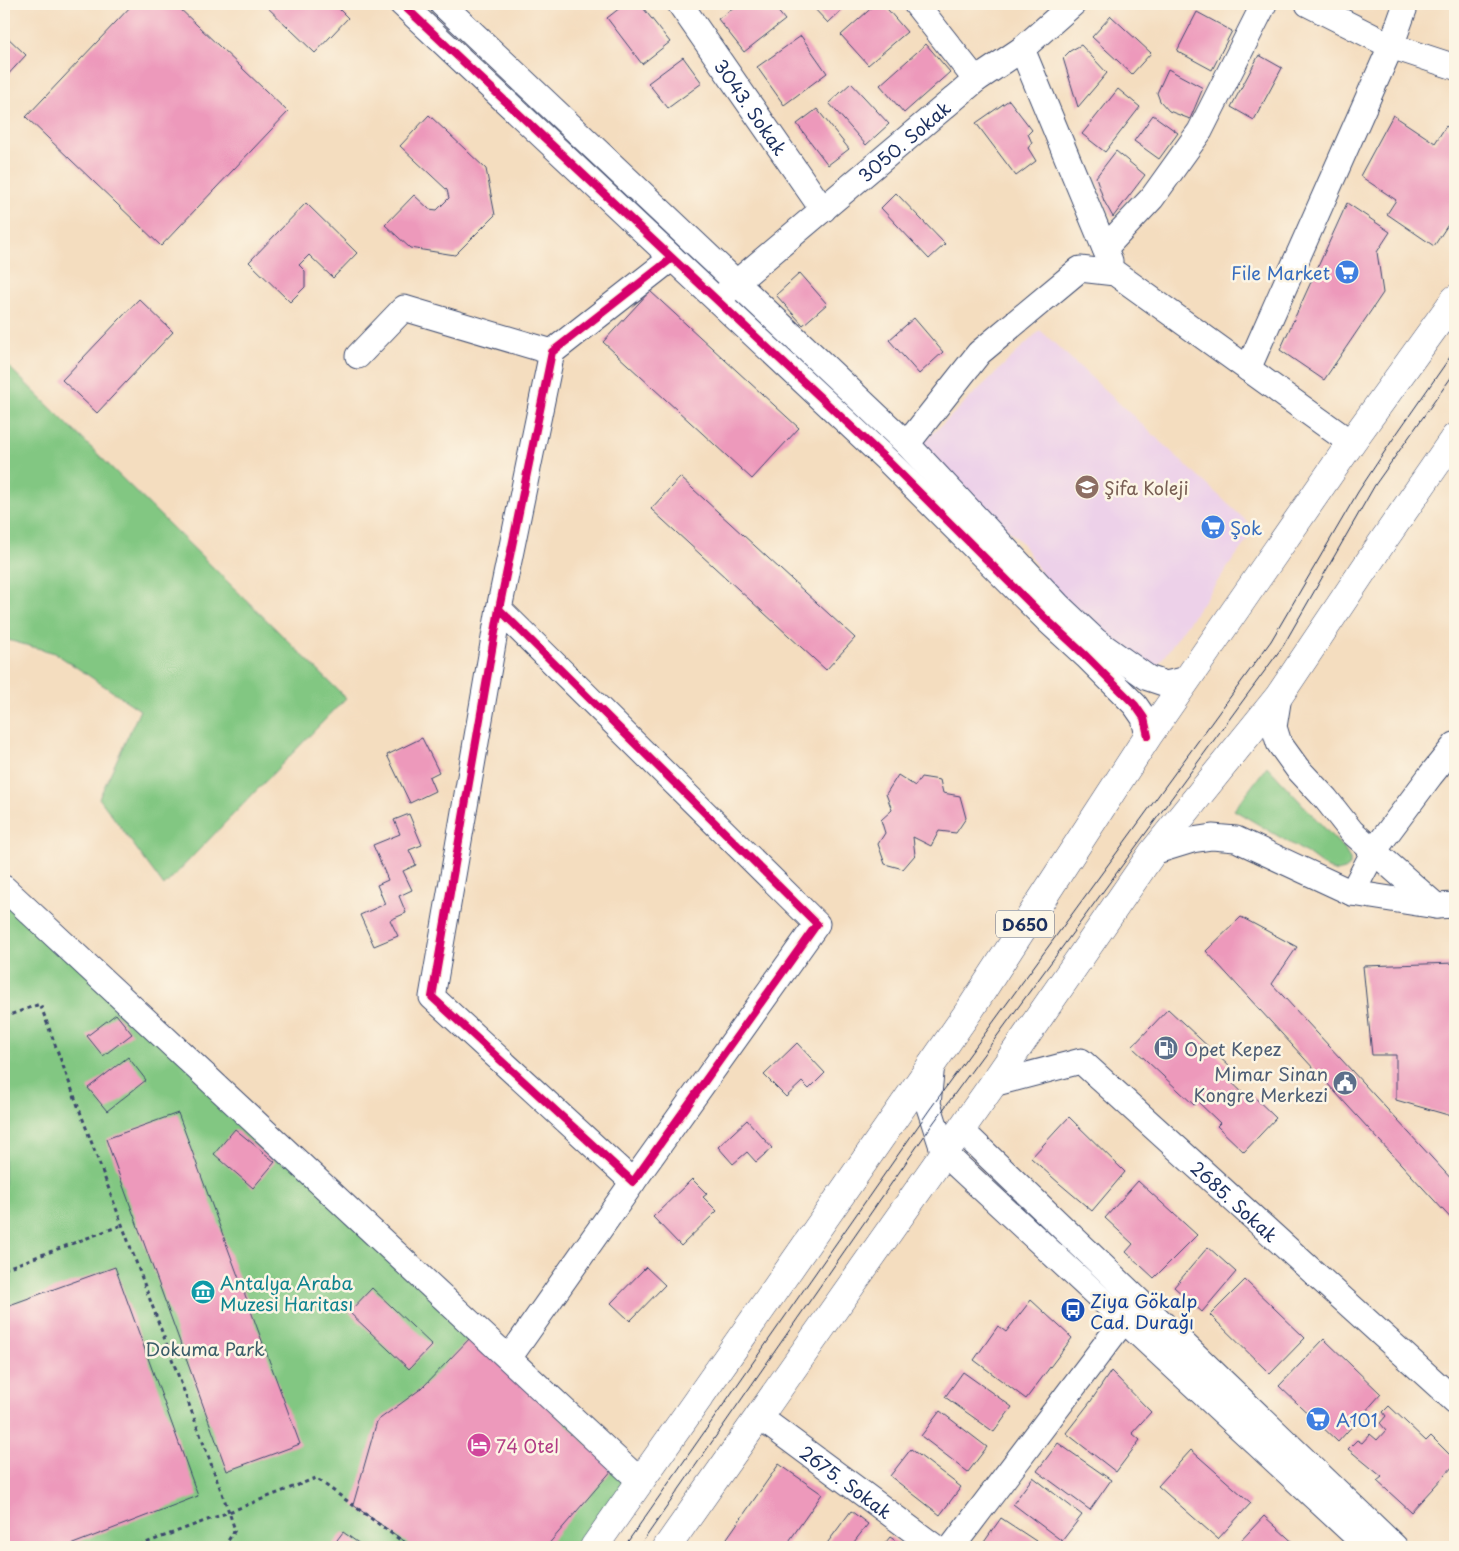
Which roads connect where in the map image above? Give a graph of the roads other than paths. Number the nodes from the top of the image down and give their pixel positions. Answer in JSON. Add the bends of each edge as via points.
{"nodes":[{"id":1,"x":402,"y":4,"type":"edge"},
{"id":2,"x":442,"y":4,"type":"edge"},
{"id":3,"x":680,"y":4,"type":"edge"},
{"id":4,"x":916,"y":4,"type":"edge"},
{"id":5,"x":1073,"y":4,"type":"edge"},
{"id":6,"x":1264,"y":4,"type":"edge"},
{"id":7,"x":1308,"y":4,"type":"edge"},
{"id":8,"x":1406,"y":4,"type":"edge"},
{"id":9,"x":1392,"y":46,"type":"junction"},
{"id":10,"x":1022,"y":49,"type":"junction"},
{"id":11,"x":1455,"y":67,"type":"edge"},
{"id":12,"x":976,"y":80,"type":"junction"},
{"id":13,"x":823,"y":210,"type":"junction"},
{"id":14,"x":1105,"y":248,"type":"junction"},
{"id":15,"x":672,"y":258,"type":"junction"},
{"id":16,"x":1115,"y":273,"type":"junction"},
{"id":17,"x":737,"y":282,"type":"junction"},
{"id":18,"x":1455,"y":299,"type":"edge"},
{"id":19,"x":719,"y":301,"type":"junction"},
{"id":20,"x":552,"y":352,"type":"junction"},
{"id":21,"x":358,"y":356,"type":"dead end"},
{"id":22,"x":1248,"y":369,"type":"junction"},
{"id":23,"x":1455,"y":437,"type":"edge"},
{"id":24,"x":1351,"y":443,"type":"junction"},
{"id":25,"x":908,"y":444,"type":"junction"},
{"id":26,"x":499,"y":609,"type":"junction"},
{"id":27,"x":1091,"y":648,"type":"junction"},
{"id":28,"x":1188,"y":679,"type":"junction"},
{"id":29,"x":1279,"y":696,"type":"junction"},
{"id":30,"x":1148,"y":736,"type":"junction"},
{"id":31,"x":1455,"y":745,"type":"edge"},
{"id":32,"x":1374,"y":851,"type":"junction"},
{"id":33,"x":1153,"y":852,"type":"junction"},
{"id":34,"x":4,"y":888,"type":"edge"},
{"id":35,"x":1352,"y":893,"type":"junction"},
{"id":36,"x":1446,"y":906,"type":"edge"},
{"id":37,"x":932,"y":1063,"type":"junction"},
{"id":38,"x":993,"y":1084,"type":"junction"},
{"id":39,"x":961,"y":1130,"type":"junction"},
{"id":40,"x":944,"y":1153,"type":"junction"},
{"id":41,"x":633,"y":1182,"type":"junction"},
{"id":42,"x":1124,"y":1320,"type":"junction"},
{"id":43,"x":509,"y":1358,"type":"junction"},
{"id":44,"x":1455,"y":1401,"type":"edge"},
{"id":45,"x":758,"y":1416,"type":"junction"},
{"id":46,"x":640,"y":1481,"type":"junction"},
{"id":47,"x":594,"y":1547,"type":"edge"},
{"id":48,"x":667,"y":1547,"type":"edge"},
{"id":49,"x":935,"y":1547,"type":"edge"},
{"id":50,"x":952,"y":1547,"type":"edge"},
{"id":51,"x":1368,"y":1547,"type":"edge"},
{"id":52,"x":1396,"y":1547,"type":"edge"}],
"edges":[{"from":1,"to":15,"type":"street"},
{"from":2,"to":17,"type":"street"},
{"from":3,"to":13,"type":"street","name":"3043. Sokak"},
{"from":4,"to":12,"type":"street"},
{"from":5,"to":10,"type":"street","name":"3050. Sokak"},
{"from":6,"to":14,"type":"street","via":[[1200,132],[1152,198]]},
{"from":7,"to":9,"type":"street"},
{"from":8,"to":9,"type":"street"},
{"from":9,"to":11,"type":"street"},
{"from":9,"to":22,"type":"street"},
{"from":10,"to":12,"type":"street","name":"3050. Sokak"},
{"from":10,"to":14,"type":"street"},
{"from":12,"to":13,"type":"street","name":"3050. Sokak"},
{"from":13,"to":17,"type":"street","name":"3050. Sokak"},
{"from":14,"to":16,"type":"street"},
{"from":15,"to":19,"type":"street"},
{"from":15,"to":20,"type":"street"},
{"from":16,"to":22,"type":"street"},
{"from":16,"to":25,"type":"street","via":[[1080,269],[979,352]]},
{"from":17,"to":19,"type":"street","name":"3050. Sokak"},
{"from":17,"to":25,"type":"street"},
{"from":18,"to":24,"type":"highway","number":"D650"},
{"from":19,"to":27,"type":"street","via":[[1046,619]]},
{"from":20,"to":21,"type":"street","via":[[404,308]]},
{"from":20,"to":26,"type":"street"},
{"from":22,"to":24,"type":"street"},
{"from":23,"to":29,"type":"highway"},
{"from":24,"to":28,"type":"highway","number":"D650"},
{"from":25,"to":27,"type":"street","via":[[1058,605]]},
{"from":26,"to":41,"type":"street","via":[[432,997]]},
{"from":26,"to":41,"type":"street","via":[[817,924]]},
{"from":27,"to":28,"type":"street","via":[[1166,684]]},
{"from":27,"to":30,"type":"street","via":[[1136,705],[1144,718]]},
{"from":28,"to":30,"type":"highway","number":"D650"},
{"from":29,"to":32,"type":"street","via":[[1274,727],[1279,743],[1352,832]]},
{"from":29,"to":33,"type":"highway"},
{"from":30,"to":37,"type":"highway","number":"D650"},
{"from":31,"to":32,"type":"street"},
{"from":32,"to":35,"type":"street"},
{"from":32,"to":36,"type":"street"},
{"from":33,"to":35,"type":"street","via":[[1192,840],[1212,837],[1236,839]]},
{"from":33,"to":38,"type":"highway"},
{"from":34,"to":43,"type":"street"},
{"from":35,"to":36,"type":"street"},
{"from":37,"to":40,"type":"street","via":[[928,1104]]},
{"from":37,"to":46,"type":"highway","number":"D650"},
{"from":38,"to":39,"type":"highway"},
{"from":38,"to":44,"type":"street","name":"2685. Sokak","via":[[1081,1061]]},
{"from":39,"to":40,"type":"highway"},
{"from":39,"to":52,"type":"street"},
{"from":40,"to":42,"type":"street"},
{"from":40,"to":45,"type":"highway"},
{"from":41,"to":43,"type":"street"},
{"from":42,"to":50,"type":"street"},
{"from":42,"to":51,"type":"street"},
{"from":43,"to":46,"type":"street"},
{"from":45,"to":48,"type":"highway"},
{"from":45,"to":49,"type":"street","name":"2675. Sokak"},
{"from":46,"to":47,"type":"highway","number":"D650"}]}
